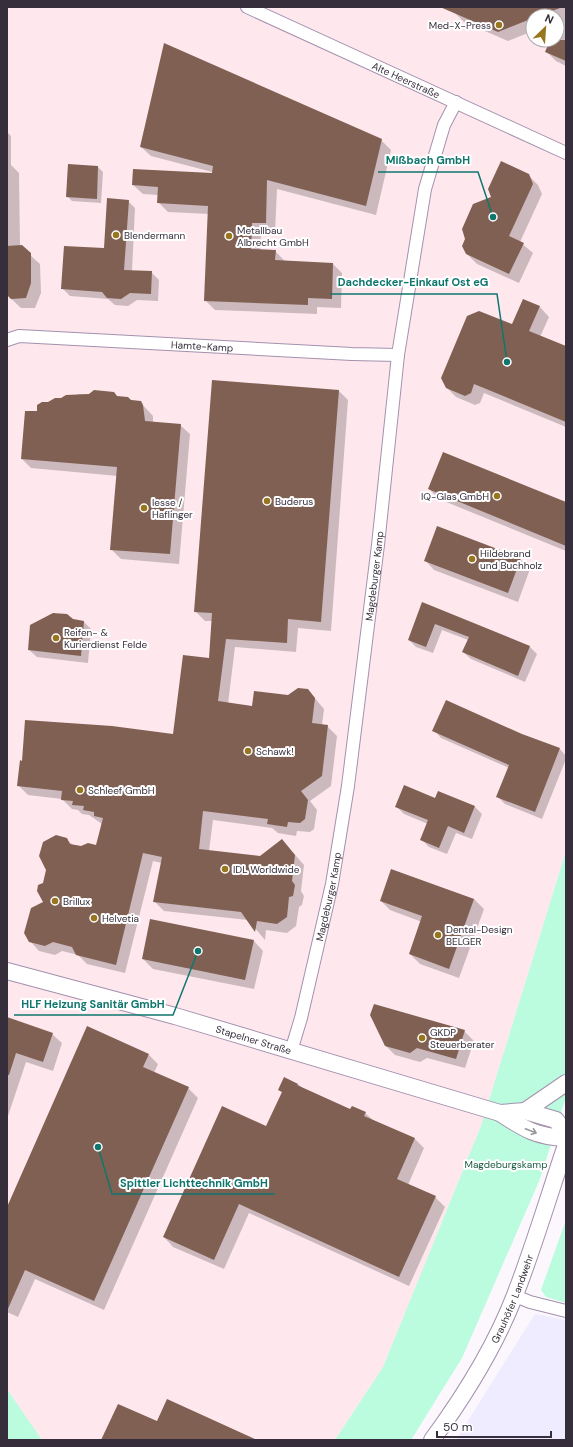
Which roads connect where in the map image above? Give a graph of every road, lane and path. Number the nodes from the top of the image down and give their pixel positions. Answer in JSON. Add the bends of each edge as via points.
{"nodes":[{"id":1,"x":247,"y":7,"type":"edge"},
{"id":2,"x":456,"y":102,"type":"junction"},
{"id":3,"x":566,"y":153,"type":"edge"},
{"id":4,"x":7,"y":340,"type":"edge"},
{"id":5,"x":398,"y":355,"type":"junction"},
{"id":6,"x":7,"y":971,"type":"edge"},
{"id":7,"x":291,"y":1051,"type":"junction"},
{"id":8,"x":566,"y":1083,"type":"edge"},
{"id":9,"x":525,"y":1111,"type":"junction"},
{"id":10,"x":500,"y":1113,"type":"junction"},
{"id":11,"x":566,"y":1134,"type":"edge"},
{"id":12,"x":566,"y":1138,"type":"edge"},
{"id":13,"x":566,"y":1145,"type":"edge"},
{"id":14,"x":515,"y":1296,"type":"junction"},
{"id":15,"x":566,"y":1311,"type":"edge"},
{"id":16,"x":432,"y":1440,"type":"edge"}],
"edges":[{"from":1,"to":2,"type":"street","name":"Alte Heerstraße"},
{"from":2,"to":3,"type":"street","name":"Alte Heerstraße"},
{"from":2,"to":5,"type":"street","name":"Magdeburger Kamp","via":[[444,125],[425,189]]},
{"from":4,"to":5,"type":"street","name":"Hamte-Kamp","via":[[19,336]]},
{"from":5,"to":7,"type":"street","name":"Magdeburger Kamp","via":[[378,545],[348,786],[332,884]]},
{"from":6,"to":7,"type":"street","name":"Stapelner Straße","via":[[175,1016]]},
{"from":7,"to":10,"type":"street","name":"Stapelner Straße"},
{"from":8,"to":9,"type":"street"},
{"from":9,"to":10,"type":"street","name":"Stapelner Straße"},
{"from":9,"to":11,"type":"street","name":"Stapelner Straße","via":[[556,1120]]},
{"from":10,"to":12,"type":"street","name":"Stapelner Straße","one_way":true,"via":[[521,1128],[546,1137]]},
{"from":13,"to":14,"type":"street","name":"Grauhöfer Landwehr"},
{"from":14,"to":15,"type":"street"},
{"from":14,"to":16,"type":"street","name":"Grauhöfer Landwehr","via":[[489,1352],[459,1402]]}]}
